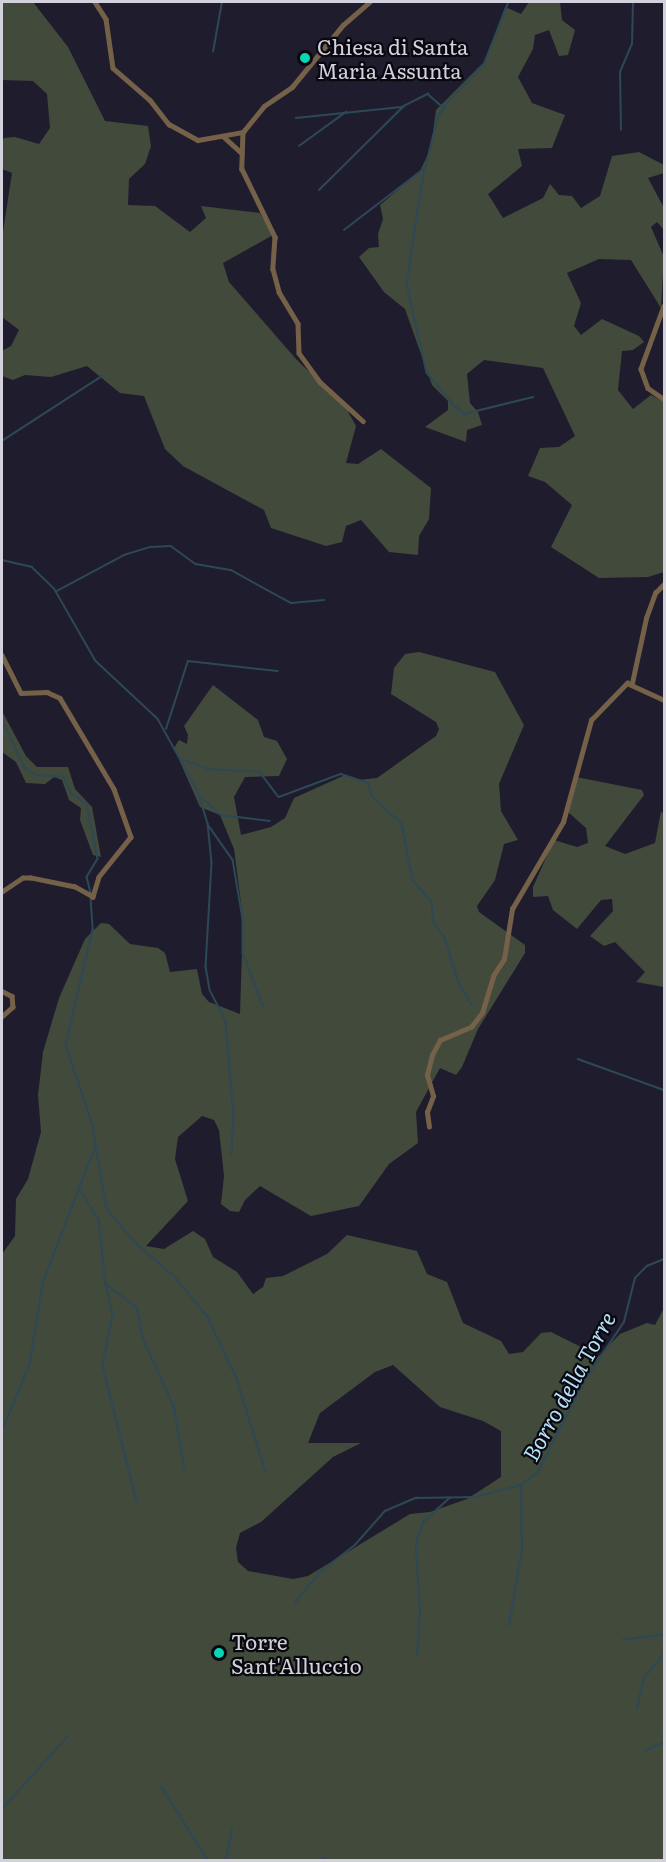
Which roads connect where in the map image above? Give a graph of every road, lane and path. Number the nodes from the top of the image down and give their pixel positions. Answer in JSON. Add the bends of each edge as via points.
{"nodes":[{"id":1,"x":95,"y":2,"type":"edge"},
{"id":2,"x":369,"y":2,"type":"edge"},
{"id":3,"x":243,"y":132,"type":"junction"},
{"id":4,"x":224,"y":137,"type":"junction"},
{"id":5,"x":243,"y":155,"type":"junction"},
{"id":6,"x":664,"y":306,"type":"edge"},
{"id":7,"x":664,"y":399,"type":"edge"},
{"id":8,"x":363,"y":421,"type":"dead end"},
{"id":9,"x":664,"y":584,"type":"edge"},
{"id":10,"x":2,"y":656,"type":"edge"},
{"id":11,"x":630,"y":683,"type":"junction"},
{"id":12,"x":664,"y":700,"type":"edge"},
{"id":13,"x":2,"y":892,"type":"edge"},
{"id":14,"x":2,"y":991,"type":"edge"},
{"id":15,"x":2,"y":1017,"type":"edge"},
{"id":16,"x":429,"y":1127,"type":"dead end"}],
"edges":[{"from":1,"to":4,"type":"street","via":[[106,19],[113,68],[184,135],[198,140]]},
{"from":2,"to":3,"type":"street","via":[[343,25],[292,87],[266,104]]},
{"from":3,"to":4,"type":"street"},
{"from":3,"to":5,"type":"street"},
{"from":4,"to":5,"type":"street","via":[[237,144]]},
{"from":5,"to":8,"type":"street","via":[[242,169],[275,237],[273,269],[279,292],[298,324],[299,353],[320,382]]},
{"from":6,"to":7,"type":"street","via":[[641,369],[648,388]]},
{"from":9,"to":11,"type":"street","via":[[655,593],[646,618]]},
{"from":10,"to":13,"type":"street","via":[[21,693],[47,692],[60,698],[114,789],[130,833],[129,843],[99,877],[92,897],[75,887],[31,878]]},
{"from":11,"to":12,"type":"street"},
{"from":11,"to":16,"type":"street","via":[[591,720],[563,822],[512,909],[504,959],[493,976],[482,1012],[471,1027],[445,1036],[435,1048],[427,1075],[433,1096],[427,1112]]},
{"from":14,"to":15,"type":"street","via":[[12,996],[13,1007]]}]}
